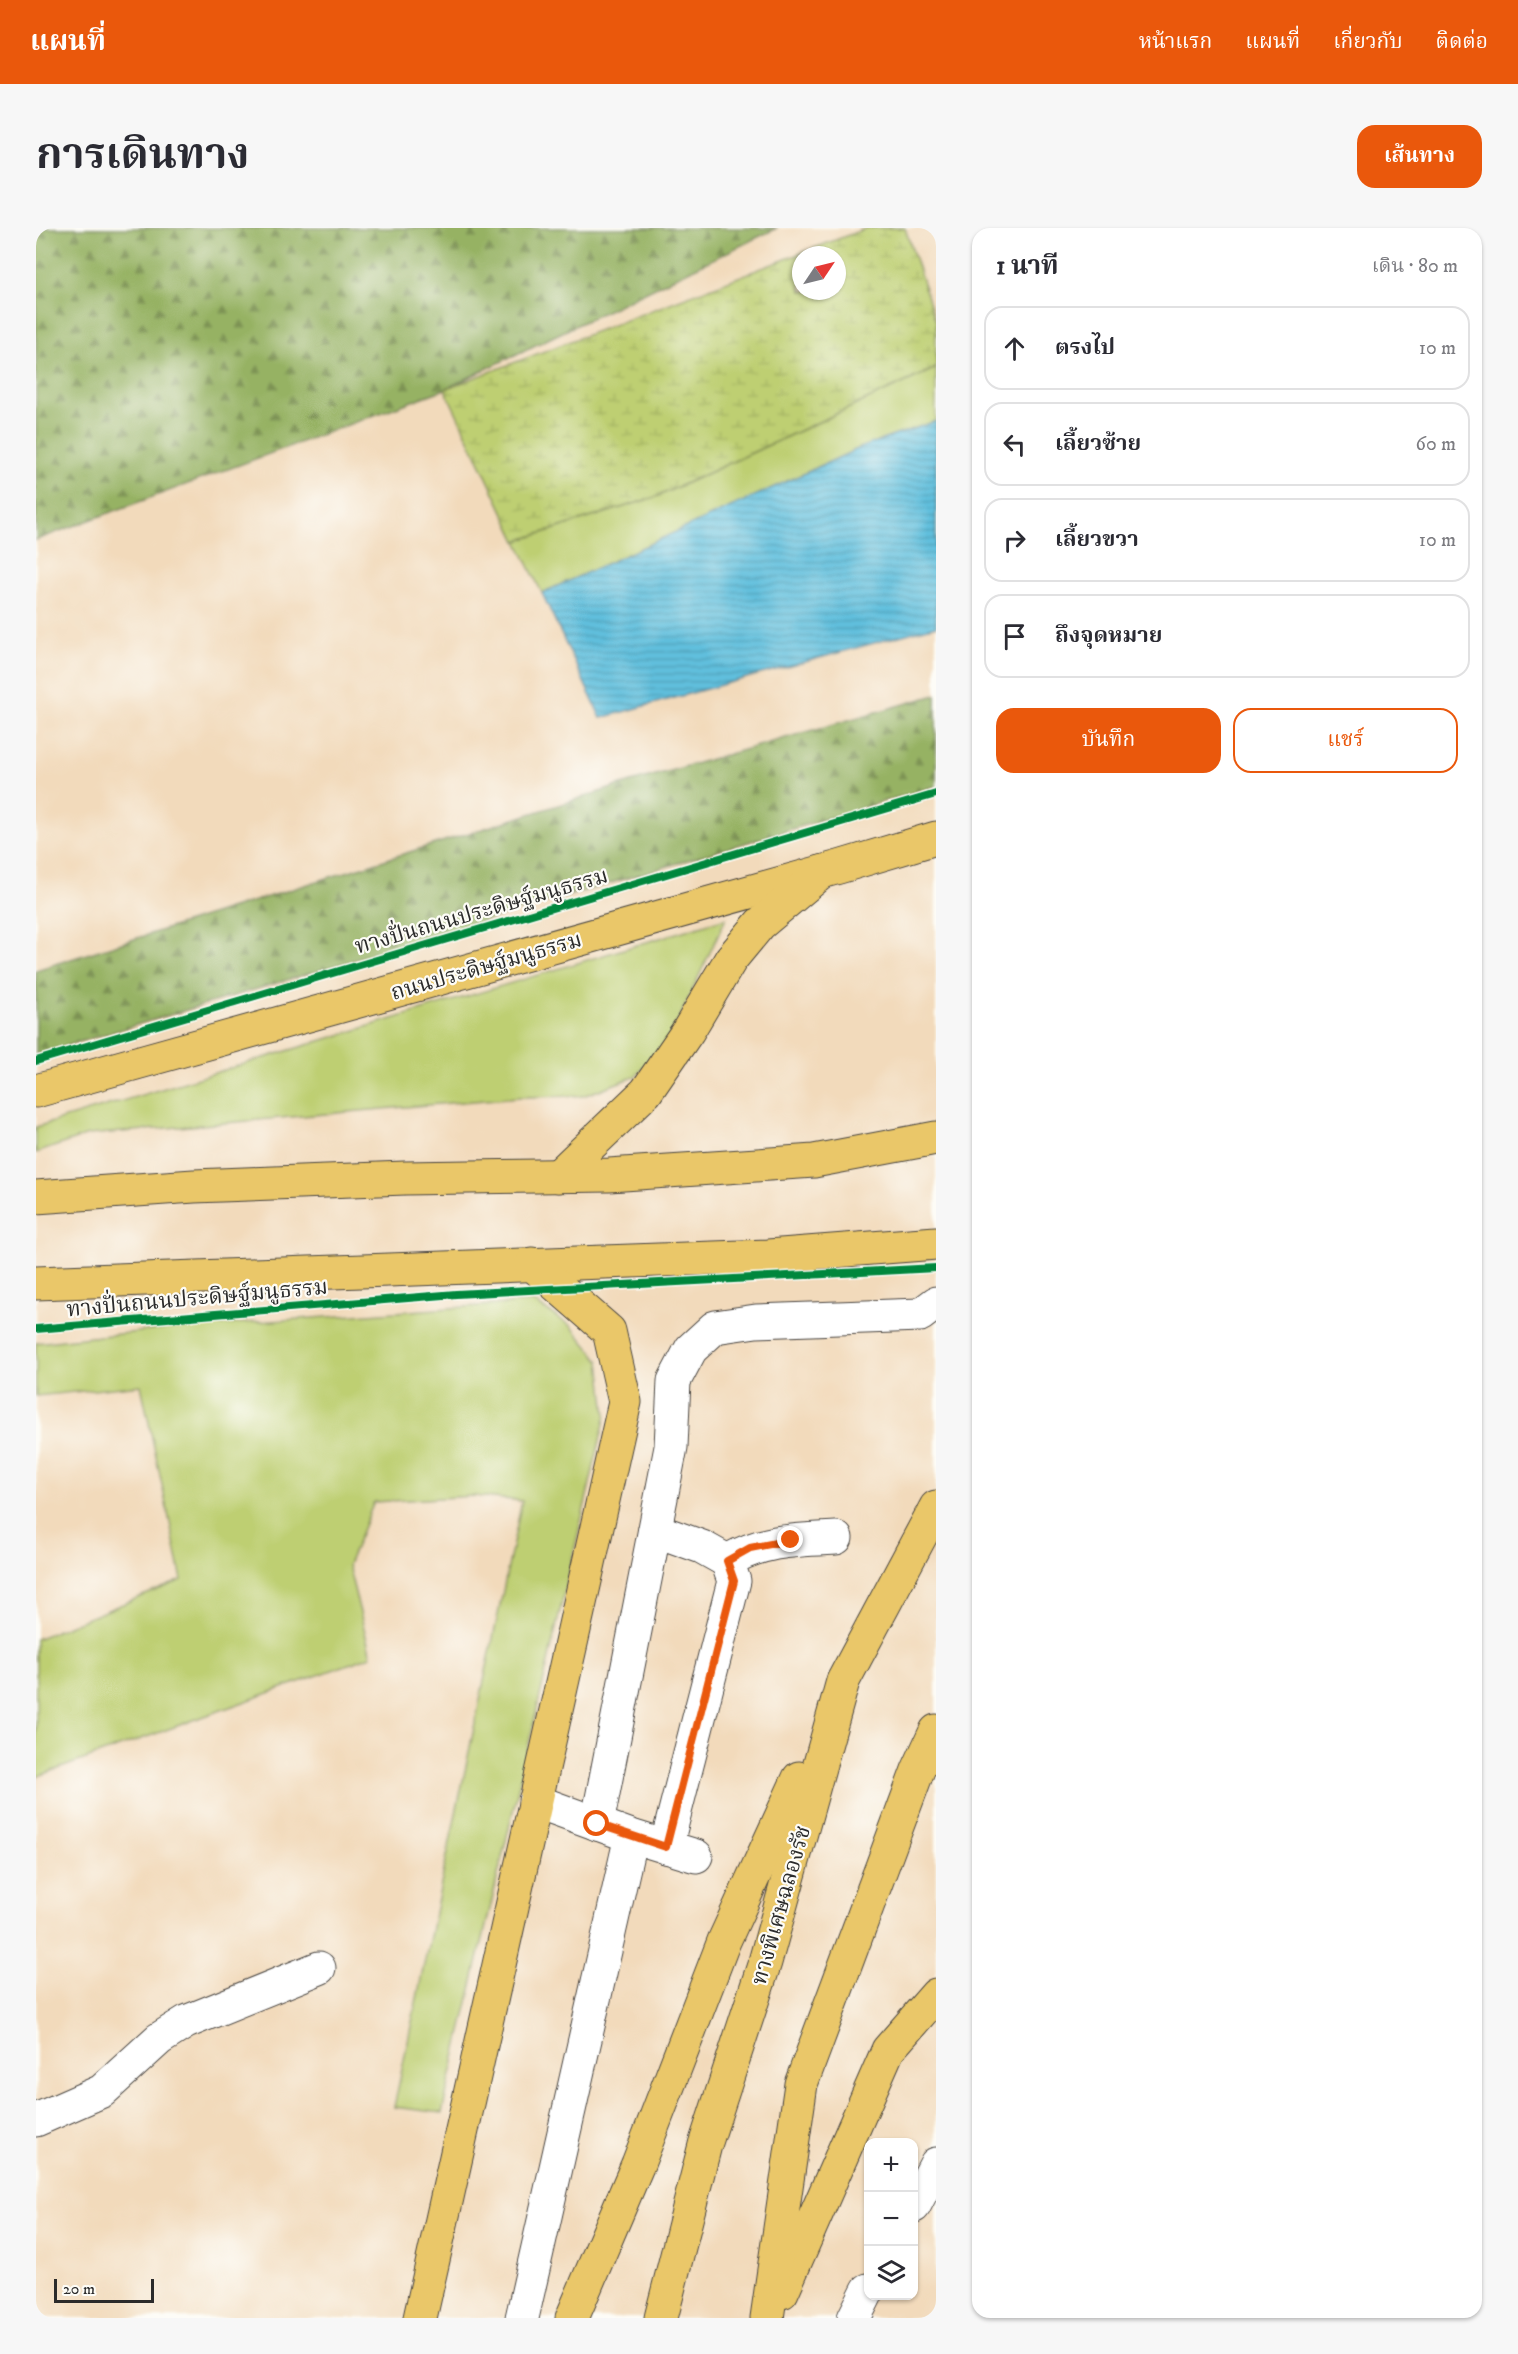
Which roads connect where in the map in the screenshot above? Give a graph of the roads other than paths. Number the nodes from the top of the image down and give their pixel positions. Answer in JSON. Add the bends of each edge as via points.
{"nodes":[{"id":1,"x":936,"y":837,"type":"edge"},
{"id":2,"x":822,"y":872,"type":"junction"},
{"id":3,"x":36,"y":1091,"type":"edge"},
{"id":4,"x":936,"y":1138,"type":"edge"},
{"id":5,"x":558,"y":1176,"type":"junction"},
{"id":6,"x":36,"y":1197,"type":"edge"},
{"id":7,"x":936,"y":1243,"type":"edge"},
{"id":8,"x":532,"y":1264,"type":"junction"},
{"id":9,"x":36,"y":1283,"type":"edge"},
{"id":10,"x":936,"y":1303,"type":"edge"},
{"id":11,"x":936,"y":1507,"type":"edge"},
{"id":12,"x":655,"y":1530,"type":"junction"},
{"id":13,"x":836,"y":1538,"type":"dead end"},
{"id":14,"x":727,"y":1561,"type":"junction"},
{"id":15,"x":843,"y":1681,"type":"junction"},
{"id":16,"x":936,"y":1731,"type":"edge"},
{"id":17,"x":535,"y":1801,"type":"junction"},
{"id":18,"x":597,"y":1824,"type":"junction"},
{"id":19,"x":631,"y":1836,"type":"junction"},
{"id":20,"x":319,"y":1968,"type":"dead end"},
{"id":21,"x":936,"y":1995,"type":"edge"},
{"id":22,"x":36,"y":2120,"type":"edge"},
{"id":23,"x":936,"y":2164,"type":"edge"},
{"id":24,"x":918,"y":2198,"type":"edge"},
{"id":25,"x":864,"y":2298,"type":"edge"},
{"id":26,"x":420,"y":2318,"type":"edge"},
{"id":27,"x":522,"y":2318,"type":"edge"},
{"id":28,"x":572,"y":2318,"type":"edge"},
{"id":29,"x":661,"y":2318,"type":"edge"},
{"id":30,"x":769,"y":2318,"type":"edge"},
{"id":31,"x":854,"y":2318,"type":"edge"}],
"edges":[{"from":1,"to":2,"type":"main road","name":"ถนนประดิษฐ์มนูธรรม"},
{"from":2,"to":3,"type":"main road","name":"ถนนประดิษฐ์มนูธรรม"},
{"from":2,"to":5,"type":"main road","via":[[760,924],[731,958],[646,1092]]},
{"from":4,"to":5,"type":"main road","via":[[814,1161]]},
{"from":5,"to":6,"type":"main road","via":[[241,1184]]},
{"from":7,"to":8,"type":"main road","via":[[768,1256]]},
{"from":8,"to":9,"type":"main road"},
{"from":8,"to":17,"type":"main road","via":[[609,1331],[625,1402]]},
{"from":10,"to":12,"type":"lane","via":[[920,1314],[756,1322],[715,1328],[691,1349],[674,1381],[671,1448]]},
{"from":11,"to":15,"type":"main road","name":"ทางพิเศษฉลองรัช"},
{"from":12,"to":14,"type":"lane"},
{"from":12,"to":18,"type":"lane"},
{"from":13,"to":14,"type":"lane","via":[[791,1540],[750,1548]]},
{"from":14,"to":19,"type":"lane","via":[[734,1581],[681,1852]]},
{"from":15,"to":28,"type":"main road","via":[[724,1941],[638,2164]]},
{"from":15,"to":29,"type":"main road","name":"ทางพิเศษฉลองรัช","via":[[765,1962],[705,2145]]},
{"from":16,"to":30,"type":"main road","via":[[801,2084]]},
{"from":17,"to":18,"type":"lane"},
{"from":17,"to":26,"type":"main road"},
{"from":18,"to":19,"type":"lane"},
{"from":19,"to":27,"type":"lane"},
{"from":20,"to":22,"type":"lane","via":[[186,2022],[159,2040],[102,2091]]},
{"from":21,"to":30,"type":"main road","via":[[888,2050]]},
{"from":23,"to":24,"type":"lane"},
{"from":25,"to":31,"type":"lane"}]}
